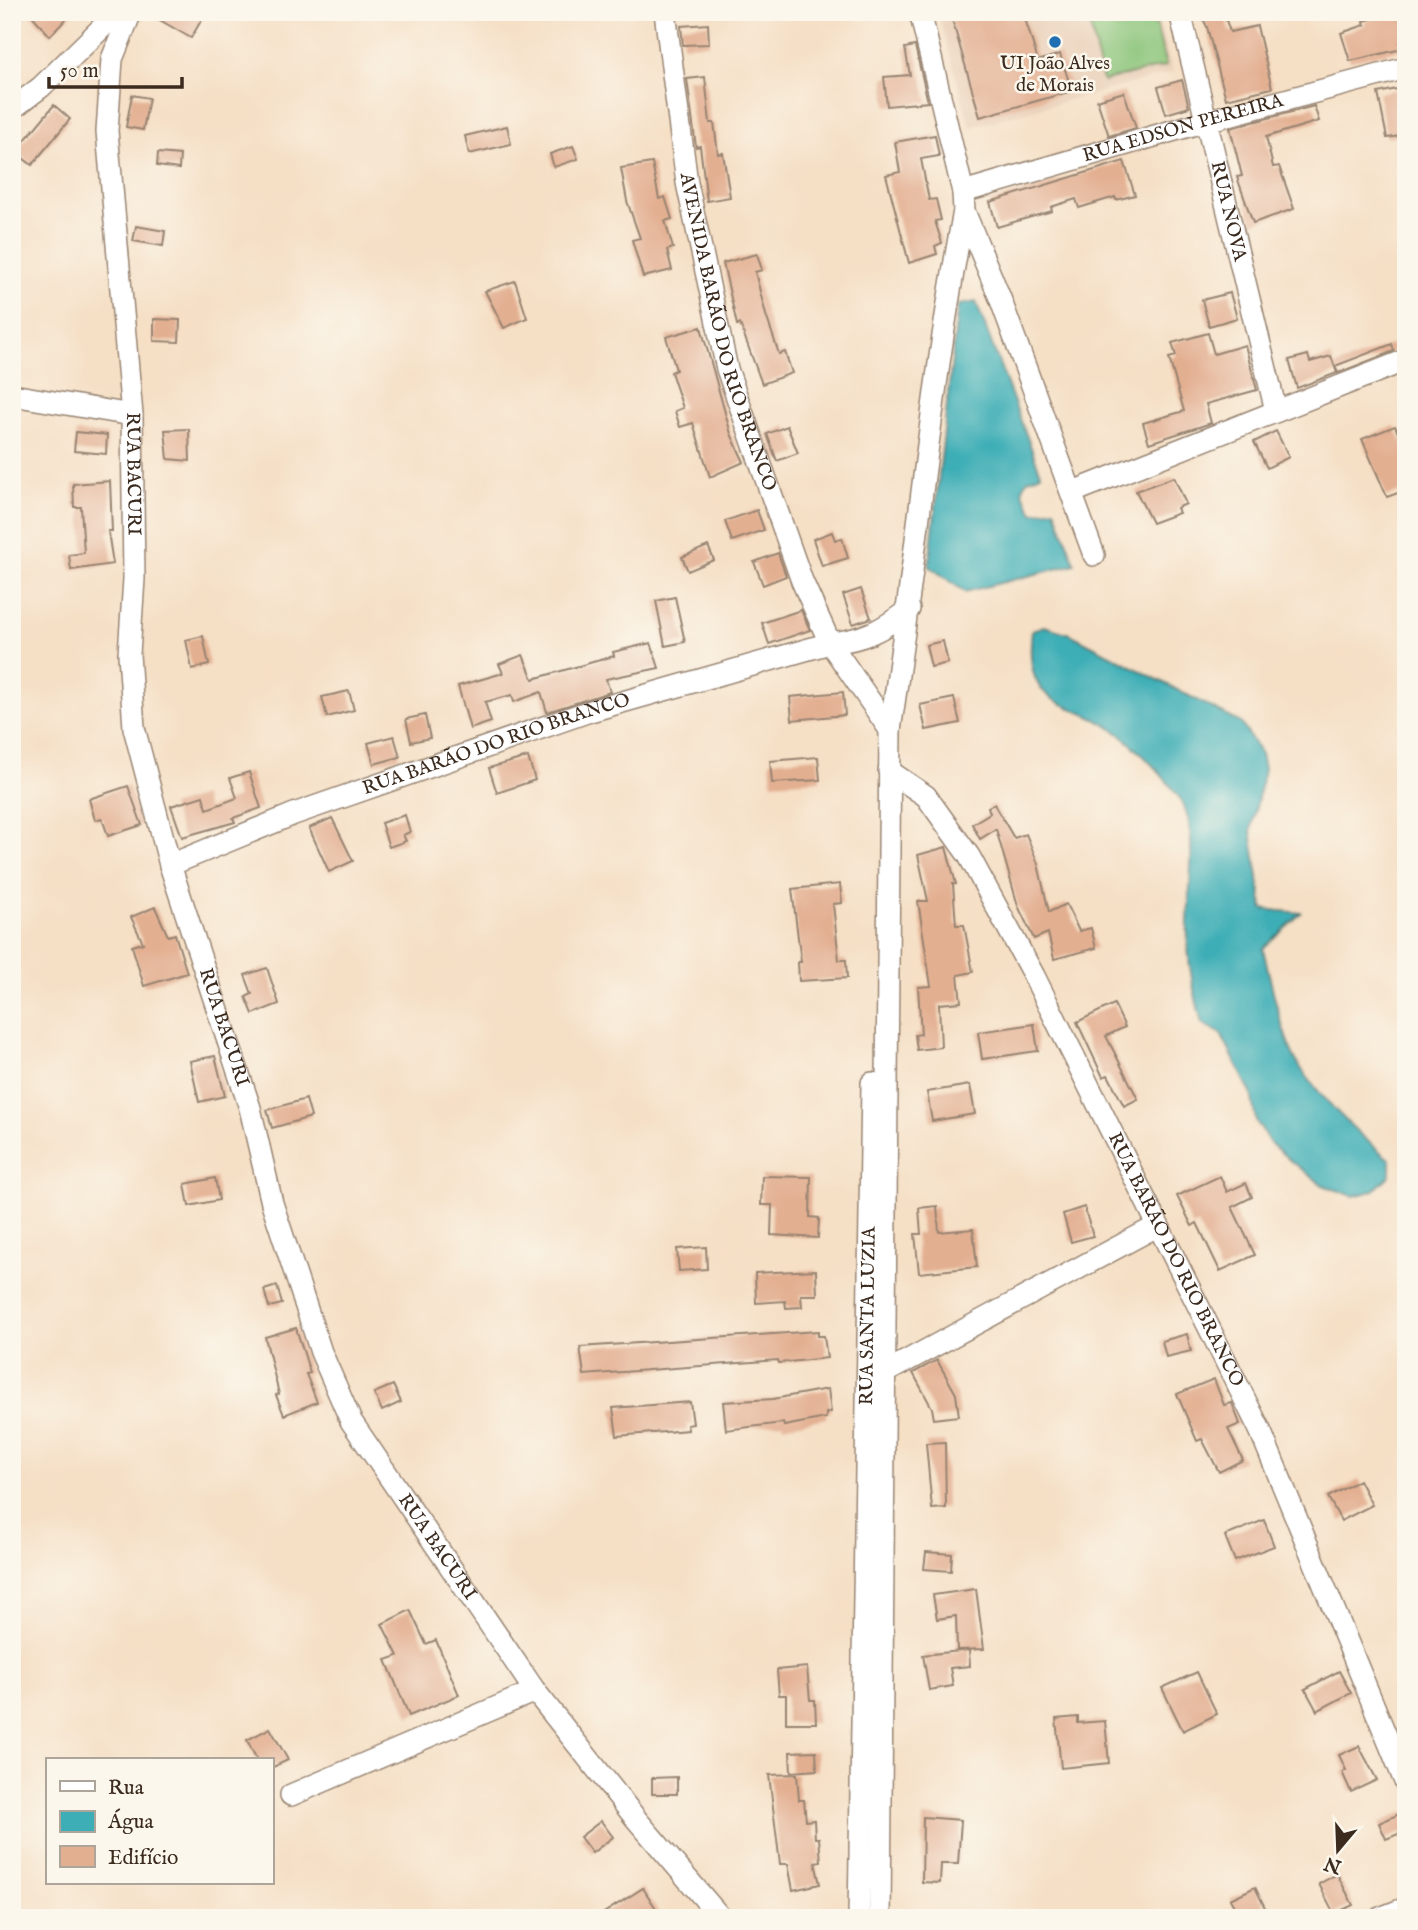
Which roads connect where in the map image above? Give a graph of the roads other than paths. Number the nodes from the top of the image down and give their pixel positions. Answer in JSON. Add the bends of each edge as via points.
{"nodes":[{"id":1,"x":118,"y":12,"type":"edge"},
{"id":2,"x":131,"y":12,"type":"edge"},
{"id":3,"x":665,"y":12,"type":"edge"},
{"id":4,"x":920,"y":12,"type":"edge"},
{"id":5,"x":1180,"y":12,"type":"edge"},
{"id":6,"x":1406,"y":68,"type":"edge"},
{"id":7,"x":12,"y":109,"type":"edge"},
{"id":8,"x":1206,"y":121,"type":"junction"},
{"id":9,"x":963,"y":201,"type":"junction"},
{"id":10,"x":1406,"y":360,"type":"edge"},
{"id":11,"x":12,"y":395,"type":"edge"},
{"id":12,"x":1276,"y":411,"type":"junction"},
{"id":13,"x":132,"y":415,"type":"junction"},
{"id":14,"x":1073,"y":492,"type":"junction"},
{"id":15,"x":1094,"y":555,"type":"dead end"},
{"id":16,"x":909,"y":609,"type":"junction"},
{"id":17,"x":830,"y":643,"type":"junction"},
{"id":18,"x":884,"y":722,"type":"junction"},
{"id":19,"x":889,"y":771,"type":"junction"},
{"id":20,"x":170,"y":865,"type":"junction"},
{"id":21,"x":1157,"y":1226,"type":"junction"},
{"id":22,"x":876,"y":1367,"type":"junction"},
{"id":23,"x":535,"y":1691,"type":"junction"},
{"id":24,"x":1406,"y":1784,"type":"edge"},
{"id":25,"x":292,"y":1795,"type":"dead end"},
{"id":26,"x":1406,"y":1908,"type":"edge"},
{"id":27,"x":721,"y":1918,"type":"edge"},
{"id":28,"x":859,"y":1918,"type":"edge"},
{"id":29,"x":880,"y":1918,"type":"edge"},
{"id":30,"x":1380,"y":1918,"type":"edge"}],
"edges":[{"from":1,"to":7,"type":"street"},
{"from":2,"to":13,"type":"street","name":"RUA BACURI","via":[[112,59],[107,131]]},
{"from":3,"to":17,"type":"street","name":"AVENIDA BARÃO DO RIO BRANCO","via":[[687,183],[727,369],[802,580]]},
{"from":4,"to":9,"type":"street"},
{"from":5,"to":8,"type":"street","name":"RUA NOVA"},
{"from":6,"to":8,"type":"street","name":"RUA EDSON PEREIRA"},
{"from":8,"to":9,"type":"street","name":"RUA EDSON PEREIRA"},
{"from":8,"to":12,"type":"street","name":"RUA NOVA"},
{"from":9,"to":14,"type":"street"},
{"from":9,"to":16,"type":"street","via":[[931,399]]},
{"from":10,"to":12,"type":"street"},
{"from":11,"to":13,"type":"street"},
{"from":12,"to":14,"type":"street"},
{"from":13,"to":20,"type":"street","name":"RUA BACURI","via":[[134,579],[129,654],[134,728]]},
{"from":14,"to":15,"type":"street"},
{"from":16,"to":17,"type":"street","via":[[866,638]]},
{"from":16,"to":18,"type":"street"},
{"from":17,"to":18,"type":"street","name":"AVENIDA BARÃO DO RIO BRANCO"},
{"from":17,"to":20,"type":"street","name":"RUA BARÃO DO RIO BRANCO","via":[[587,712],[294,814]]},
{"from":18,"to":19,"type":"street","name":"RUA SANTA LUZIA"},
{"from":18,"to":22,"type":"street","name":"RUA SANTA LUZIA"},
{"from":19,"to":21,"type":"street","name":"RUA BARÃO DO RIO BRANCO","via":[[926,796],[969,856],[1034,976]]},
{"from":19,"to":22,"type":"street","name":"RUA SANTA LUZIA"},
{"from":20,"to":23,"type":"street","name":"RUA BACURI","via":[[250,1108],[272,1203],[300,1292],[335,1387],[351,1421]]},
{"from":21,"to":22,"type":"street"},
{"from":21,"to":24,"type":"street","name":"RUA BARÃO DO RIO BRANCO","via":[[1260,1430]]},
{"from":22,"to":28,"type":"street","name":"RUA SANTA LUZIA"},
{"from":22,"to":29,"type":"street","name":"RUA SANTA LUZIA"},
{"from":23,"to":25,"type":"street"},
{"from":23,"to":27,"type":"street","name":"RUA BACURI"},
{"from":26,"to":30,"type":"street"}]}
